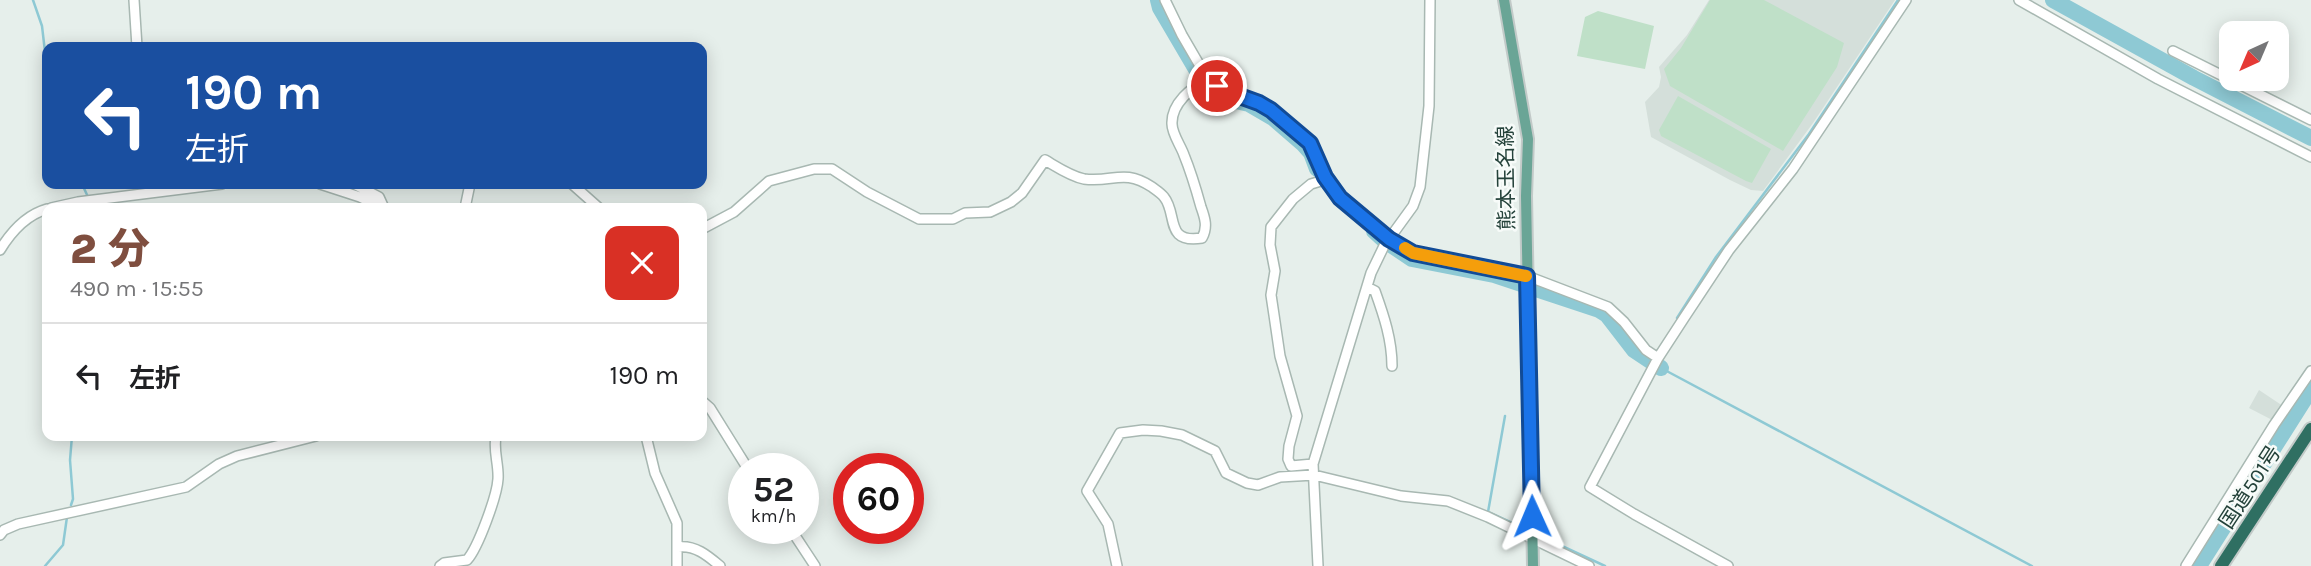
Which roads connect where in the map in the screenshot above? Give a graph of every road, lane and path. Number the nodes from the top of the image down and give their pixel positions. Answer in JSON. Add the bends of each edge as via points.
{"nodes":[{"id":1,"x":134,"y":0,"type":"edge"},
{"id":2,"x":1430,"y":0,"type":"edge"},
{"id":3,"x":1504,"y":0,"type":"edge"},
{"id":4,"x":1906,"y":0,"type":"edge"},
{"id":5,"x":2020,"y":0,"type":"edge"},
{"id":6,"x":1167,"y":1,"type":"edge"},
{"id":7,"x":137,"y":42,"type":"edge"},
{"id":8,"x":2173,"y":51,"type":"dead end"},
{"id":9,"x":1206,"y":79,"type":"junction"},
{"id":10,"x":2311,"y":120,"type":"edge"},
{"id":11,"x":2311,"y":157,"type":"edge"},
{"id":12,"x":1324,"y":178,"type":"junction"},
{"id":13,"x":182,"y":189,"type":"edge"},
{"id":14,"x":335,"y":189,"type":"edge"},
{"id":15,"x":364,"y":189,"type":"edge"},
{"id":16,"x":578,"y":189,"type":"edge"},
{"id":17,"x":74,"y":203,"type":"edge"},
{"id":18,"x":373,"y":203,"type":"edge"},
{"id":19,"x":381,"y":203,"type":"edge"},
{"id":20,"x":593,"y":203,"type":"edge"},
{"id":21,"x":42,"y":212,"type":"edge"},
{"id":22,"x":707,"y":226,"type":"edge"},
{"id":23,"x":1387,"y":242,"type":"junction"},
{"id":24,"x":0,"y":250,"type":"edge"},
{"id":25,"x":1527,"y":280,"type":"junction"},
{"id":26,"x":1367,"y":287,"type":"junction"},
{"id":27,"x":1655,"y":363,"type":"junction"},
{"id":28,"x":1392,"y":366,"type":"dead end"},
{"id":29,"x":2311,"y":371,"type":"edge"},
{"id":30,"x":707,"y":405,"type":"edge"},
{"id":31,"x":2311,"y":429,"type":"edge"},
{"id":32,"x":296,"y":441,"type":"edge"},
{"id":33,"x":496,"y":441,"type":"edge"},
{"id":34,"x":647,"y":441,"type":"edge"},
{"id":35,"x":738,"y":453,"type":"edge"},
{"id":36,"x":1313,"y":464,"type":"junction"},
{"id":37,"x":1314,"y":475,"type":"junction"},
{"id":38,"x":1532,"y":534,"type":"junction"},
{"id":39,"x":0,"y":536,"type":"edge"},
{"id":40,"x":801,"y":544,"type":"edge"},
{"id":41,"x":678,"y":547,"type":"junction"},
{"id":42,"x":440,"y":566,"type":"edge"},
{"id":43,"x":677,"y":566,"type":"edge"},
{"id":44,"x":720,"y":566,"type":"edge"},
{"id":45,"x":815,"y":566,"type":"edge"},
{"id":46,"x":1117,"y":566,"type":"edge"},
{"id":47,"x":1318,"y":566,"type":"edge"},
{"id":48,"x":1533,"y":566,"type":"edge"},
{"id":49,"x":1589,"y":566,"type":"edge"},
{"id":50,"x":1728,"y":566,"type":"edge"},
{"id":51,"x":2186,"y":566,"type":"edge"},
{"id":52,"x":2221,"y":566,"type":"edge"}],
"edges":[{"from":1,"to":7,"type":"street"},
{"from":2,"to":23,"type":"street","via":[[1429,106],[1420,187],[1413,206]]},
{"from":3,"to":25,"type":"main road","name":"熊本玉名線","via":[[1528,139]]},
{"from":4,"to":27,"type":"street"},
{"from":5,"to":11,"type":"street","via":[[2158,79]]},
{"from":6,"to":9,"type":"street"},
{"from":8,"to":10,"type":"street"},
{"from":9,"to":12,"type":"street","via":[[1271,110],[1310,143]]},
{"from":9,"to":22,"type":"street","via":[[1181,100],[1171,126],[1205,220],[1202,238],[1190,240],[1180,235],[1166,198],[1136,178],[1086,179],[1045,160],[1022,193],[990,212],[919,219],[832,169],[814,169],[769,181],[734,212]]},
{"from":12,"to":23,"type":"street"},
{"from":12,"to":36,"type":"street","via":[[1293,199],[1271,227],[1270,245],[1280,356],[1297,416],[1288,459],[1292,466]]},
{"from":13,"to":17,"type":"street"},
{"from":14,"to":18,"type":"street"},
{"from":15,"to":19,"type":"street"},
{"from":16,"to":20,"type":"street"},
{"from":21,"to":24,"type":"street","via":[[24,221]]},
{"from":23,"to":25,"type":"street","via":[[1413,253]]},
{"from":23,"to":26,"type":"street"},
{"from":25,"to":27,"type":"street","via":[[1608,307]]},
{"from":25,"to":38,"type":"main road","name":"熊本玉名線"},
{"from":26,"to":28,"type":"street","via":[[1376,291],[1386,322]]},
{"from":26,"to":36,"type":"street"},
{"from":27,"to":50,"type":"street","via":[[1590,487]]},
{"from":29,"to":51,"type":"street"},
{"from":30,"to":35,"type":"street"},
{"from":31,"to":52,"type":"highway","name":"国道501号"},
{"from":32,"to":39,"type":"street","via":[[237,456],[186,487],[18,524]]},
{"from":33,"to":42,"type":"street","via":[[498,478],[474,552],[467,560]]},
{"from":34,"to":41,"type":"street","via":[[655,473],[677,523]]},
{"from":36,"to":37,"type":"street"},
{"from":37,"to":38,"type":"street","via":[[1401,496],[1448,501]]},
{"from":37,"to":46,"type":"street","via":[[1247,484],[1226,473],[1215,451],[1182,435],[1143,430],[1120,433],[1087,491],[1108,524]]},
{"from":37,"to":47,"type":"street"},
{"from":38,"to":48,"type":"main road","name":"熊本玉名線"},
{"from":38,"to":49,"type":"street"},
{"from":40,"to":45,"type":"street"},
{"from":41,"to":43,"type":"street"},
{"from":41,"to":44,"type":"street","via":[[688,545]]}]}
